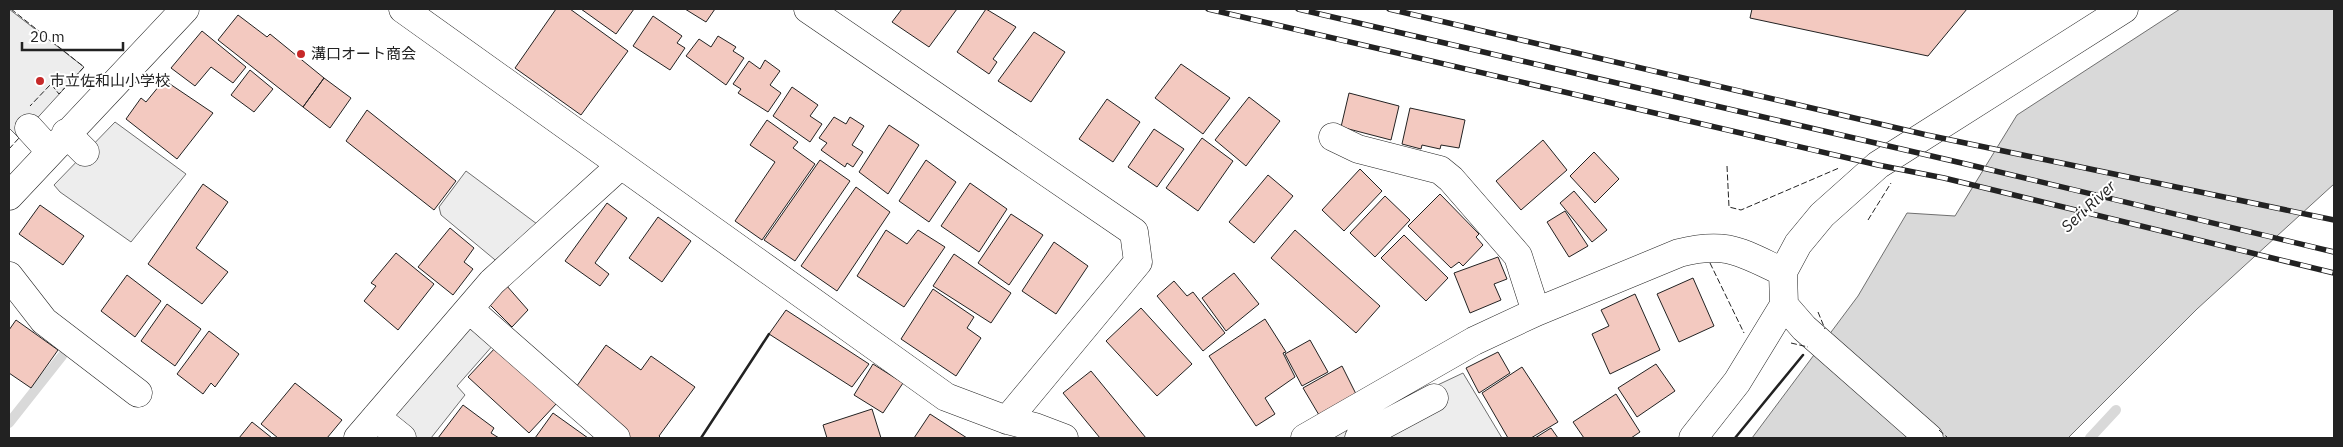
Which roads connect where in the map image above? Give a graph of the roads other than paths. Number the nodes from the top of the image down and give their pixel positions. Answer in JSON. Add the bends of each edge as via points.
{"nodes":[{"id":1,"x":185,"y":9,"type":"edge"},
{"id":2,"x":403,"y":9,"type":"edge"},
{"id":3,"x":808,"y":9,"type":"edge"},
{"id":4,"x":2124,"y":9,"type":"edge"},
{"id":5,"x":28,"y":128,"type":"dead end"},
{"id":6,"x":1334,"y":137,"type":"dead end"},
{"id":7,"x":58,"y":142,"type":"junction"},
{"id":8,"x":86,"y":152,"type":"dead end"},
{"id":9,"x":620,"y":166,"type":"junction"},
{"id":10,"x":9,"y":196,"type":"edge"},
{"id":11,"x":1783,"y":272,"type":"junction"},
{"id":12,"x":9,"y":276,"type":"edge"},
{"id":13,"x":1784,"y":305,"type":"junction"},
{"id":14,"x":470,"y":310,"type":"junction"},
{"id":15,"x":1536,"y":312,"type":"junction"},
{"id":16,"x":138,"y":393,"type":"dead end"},
{"id":17,"x":1434,"y":398,"type":"dead end"},
{"id":18,"x":376,"y":417,"type":"junction"},
{"id":19,"x":1006,"y":420,"type":"junction"},
{"id":20,"x":358,"y":438,"type":"edge"},
{"id":21,"x":402,"y":438,"type":"edge"},
{"id":22,"x":616,"y":438,"type":"edge"},
{"id":23,"x":1064,"y":438,"type":"edge"},
{"id":24,"x":1305,"y":438,"type":"edge"},
{"id":25,"x":1359,"y":438,"type":"edge"},
{"id":26,"x":1693,"y":438,"type":"edge"},
{"id":27,"x":1929,"y":438,"type":"edge"}],
"edges":[{"from":1,"to":7,"type":"street"},
{"from":2,"to":9,"type":"street"},
{"from":3,"to":19,"type":"street","via":[[1134,232],[1138,262]]},
{"from":4,"to":11,"type":"street","via":[[1878,165],[1822,215],[1798,244]]},
{"from":5,"to":7,"type":"street"},
{"from":6,"to":15,"type":"street","via":[[1358,149],[1440,170],[1451,179],[1518,256]]},
{"from":7,"to":8,"type":"street"},
{"from":7,"to":10,"type":"street"},
{"from":9,"to":14,"type":"street","via":[[536,237]]},
{"from":9,"to":19,"type":"street","via":[[946,397]]},
{"from":11,"to":13,"type":"street"},
{"from":11,"to":15,"type":"street","via":[[1732,249],[1704,247],[1679,253]]},
{"from":12,"to":16,"type":"street","via":[[44,322]]},
{"from":13,"to":26,"type":"street","via":[[1737,382]]},
{"from":13,"to":27,"type":"street","via":[[1804,328]]},
{"from":14,"to":18,"type":"street"},
{"from":14,"to":22,"type":"street"},
{"from":15,"to":24,"type":"street","via":[[1474,342]]},
{"from":17,"to":25,"type":"street"},
{"from":18,"to":20,"type":"street"},
{"from":18,"to":21,"type":"street"},
{"from":19,"to":23,"type":"street"}]}
